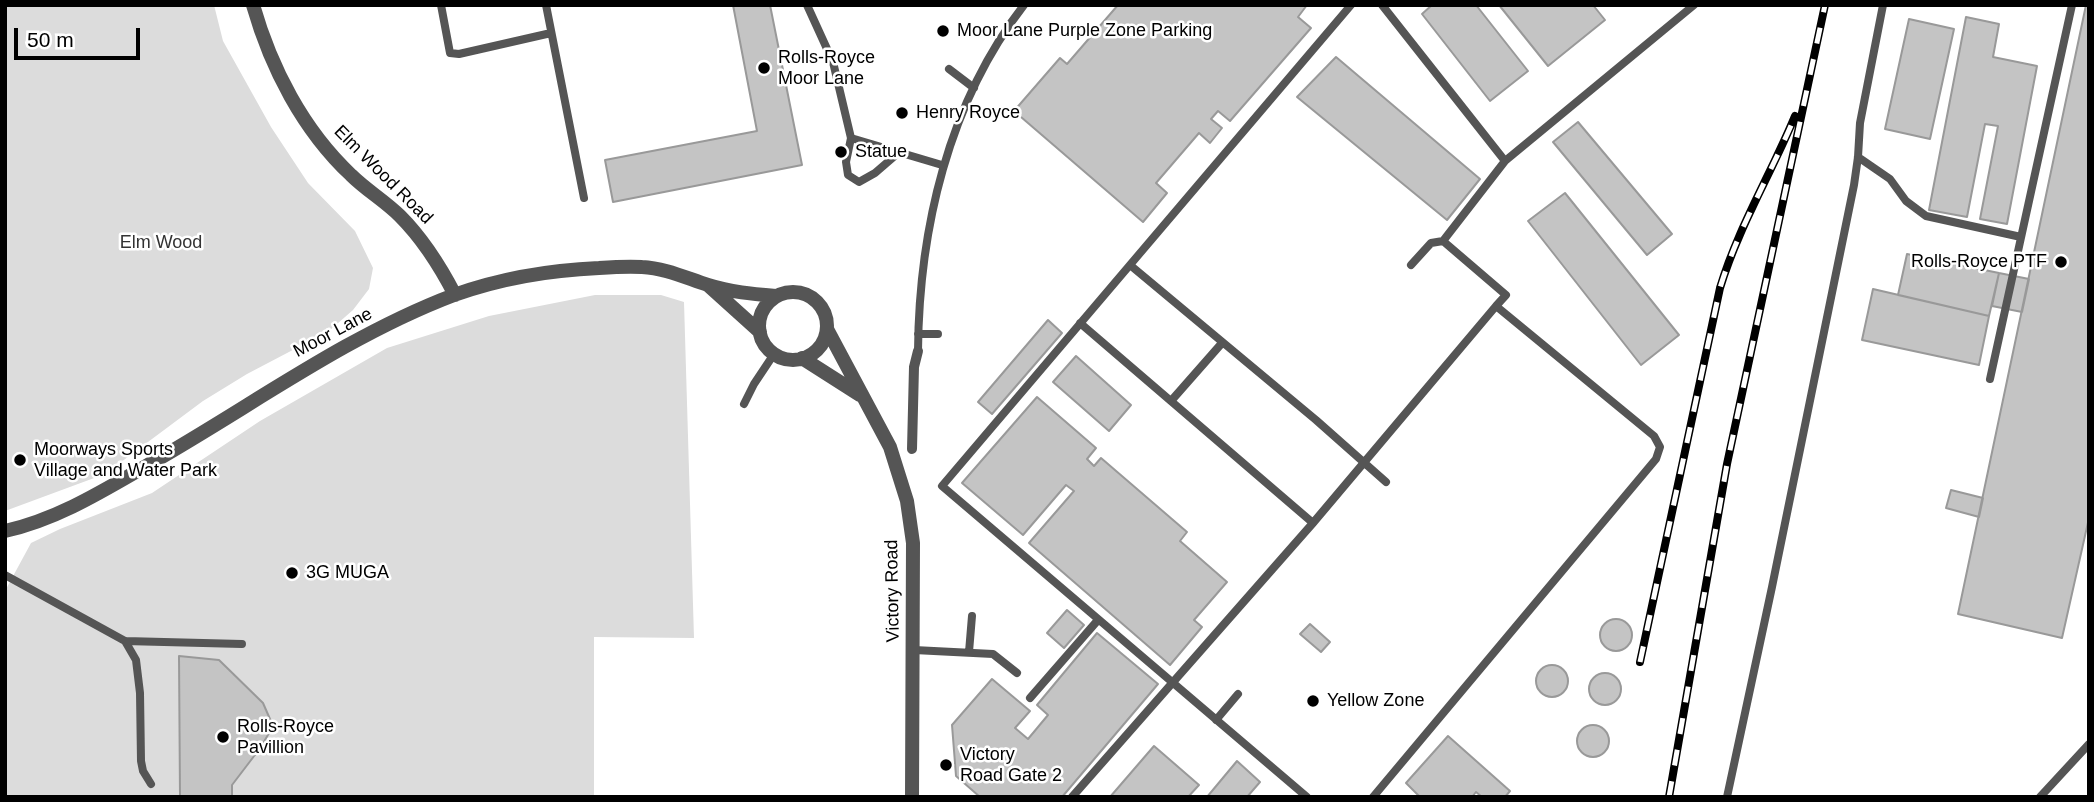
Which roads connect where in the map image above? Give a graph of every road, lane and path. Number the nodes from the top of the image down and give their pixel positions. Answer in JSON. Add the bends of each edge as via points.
{"nodes":[{"id":1,"x":253,"y":5,"type":"edge"},
{"id":2,"x":441,"y":5,"type":"edge"},
{"id":3,"x":545,"y":5,"type":"edge"},
{"id":4,"x":807,"y":5,"type":"edge"},
{"id":5,"x":1024,"y":5,"type":"edge"},
{"id":6,"x":1352,"y":5,"type":"edge"},
{"id":7,"x":1382,"y":5,"type":"edge"},
{"id":8,"x":1694,"y":5,"type":"edge"},
{"id":9,"x":1883,"y":5,"type":"edge"},
{"id":10,"x":2072,"y":5,"type":"edge"},
{"id":11,"x":551,"y":33,"type":"junction"},
{"id":12,"x":949,"y":69,"type":"dead end"},
{"id":13,"x":974,"y":88,"type":"junction"},
{"id":14,"x":851,"y":138,"type":"junction"},
{"id":15,"x":897,"y":154,"type":"junction"},
{"id":16,"x":1858,"y":157,"type":"junction"},
{"id":17,"x":1505,"y":161,"type":"junction"},
{"id":18,"x":942,"y":166,"type":"junction"},
{"id":19,"x":583,"y":198,"type":"dead end"},
{"id":20,"x":2021,"y":237,"type":"junction"},
{"id":21,"x":1443,"y":241,"type":"junction"},
{"id":22,"x":1130,"y":265,"type":"junction"},
{"id":23,"x":1411,"y":265,"type":"dead end"},
{"id":24,"x":708,"y":285,"type":"junction"},
{"id":25,"x":455,"y":295,"type":"junction"},
{"id":26,"x":776,"y":296,"type":"junction"},
{"id":27,"x":1496,"y":306,"type":"junction"},
{"id":28,"x":1080,"y":323,"type":"junction"},
{"id":29,"x":827,"y":329,"type":"junction"},
{"id":30,"x":760,"y":332,"type":"junction"},
{"id":31,"x":918,"y":334,"type":"junction"},
{"id":32,"x":938,"y":334,"type":"dead end"},
{"id":33,"x":1222,"y":343,"type":"junction"},
{"id":34,"x":918,"y":351,"type":"joint"},
{"id":35,"x":774,"y":354,"type":"junction"},
{"id":36,"x":802,"y":358,"type":"junction"},
{"id":37,"x":1990,"y":379,"type":"dead end"},
{"id":38,"x":862,"y":396,"type":"junction"},
{"id":39,"x":1171,"y":401,"type":"junction"},
{"id":40,"x":744,"y":404,"type":"dead end"},
{"id":41,"x":912,"y":449,"type":"dead end"},
{"id":42,"x":1364,"y":463,"type":"junction"},
{"id":43,"x":1386,"y":482,"type":"dead end"},
{"id":44,"x":1313,"y":523,"type":"junction"},
{"id":45,"x":5,"y":531,"type":"edge"},
{"id":46,"x":5,"y":575,"type":"edge"},
{"id":47,"x":972,"y":617,"type":"dead end"},
{"id":48,"x":1098,"y":620,"type":"junction"},
{"id":49,"x":125,"y":641,"type":"junction"},
{"id":50,"x":242,"y":644,"type":"dead end"},
{"id":51,"x":914,"y":650,"type":"junction"},
{"id":52,"x":969,"y":652,"type":"junction"},
{"id":53,"x":1017,"y":673,"type":"dead end"},
{"id":54,"x":1171,"y":682,"type":"junction"},
{"id":55,"x":1238,"y":694,"type":"dead end"},
{"id":56,"x":1030,"y":698,"type":"dead end"},
{"id":57,"x":1216,"y":720,"type":"junction"},
{"id":58,"x":2089,"y":744,"type":"edge"},
{"id":59,"x":151,"y":783,"type":"dead end"},
{"id":60,"x":912,"y":797,"type":"edge"},
{"id":61,"x":1072,"y":797,"type":"edge"},
{"id":62,"x":1307,"y":797,"type":"edge"},
{"id":63,"x":1373,"y":797,"type":"edge"},
{"id":64,"x":1727,"y":797,"type":"edge"},
{"id":65,"x":2040,"y":797,"type":"edge"}],
"edges":[{"from":1,"to":25,"type":"street","name":"Elm Wood Road","via":[[262,36],[302,116],[351,175],[417,235]]},
{"from":2,"to":11,"type":"lane","via":[[450,53]]},
{"from":3,"to":11,"type":"lane"},
{"from":4,"to":14,"type":"lane","via":[[833,62]]},
{"from":5,"to":13,"type":"lane","via":[[998,40]]},
{"from":6,"to":22,"type":"lane"},
{"from":7,"to":17,"type":"lane"},
{"from":8,"to":17,"type":"lane"},
{"from":9,"to":16,"type":"lane","via":[[1860,122]]},
{"from":10,"to":20,"type":"lane"},
{"from":11,"to":19,"type":"lane"},
{"from":12,"to":13,"type":"lane"},
{"from":13,"to":18,"type":"lane"},
{"from":14,"to":15,"type":"lane"},
{"from":14,"to":15,"type":"lane","via":[[848,175],[859,182]]},
{"from":15,"to":18,"type":"lane"},
{"from":16,"to":20,"type":"lane","via":[[1890,179],[1906,201],[1926,216]]},
{"from":16,"to":64,"type":"lane"},
{"from":17,"to":21,"type":"lane"},
{"from":18,"to":31,"type":"lane","via":[[922,267]]},
{"from":20,"to":37,"type":"lane"},
{"from":21,"to":23,"type":"lane","via":[[1430,243]]},
{"from":21,"to":27,"type":"lane","via":[[1506,295]]},
{"from":22,"to":28,"type":"lane"},
{"from":22,"to":33,"type":"lane"},
{"from":24,"to":25,"type":"street","name":"Moor Lane","via":[[643,267],[598,268],[509,281]]},
{"from":24,"to":26,"type":"street","name":"Moor Lane"},
{"from":24,"to":30,"type":"street","name":"Moor Lane"},
{"from":25,"to":45,"type":"street","name":"Moor Lane","via":[[318,361],[72,508]]},
{"from":26,"to":29,"type":"street","via":[[793,292],[811,297],[823,311]]},
{"from":26,"to":30,"type":"street","via":[[762,312]]},
{"from":27,"to":42,"type":"lane"},
{"from":27,"to":63,"type":"lane","via":[[1654,436],[1660,447],[1656,459]]},
{"from":28,"to":39,"type":"lane"},
{"from":28,"to":48,"type":"lane","via":[[942,486]]},
{"from":29,"to":36,"type":"street","via":[[818,348]]},
{"from":29,"to":38,"type":"street","name":"Victory Road"},
{"from":30,"to":35,"type":"street"},
{"from":31,"to":32,"type":"lane"},
{"from":31,"to":34,"type":"lane"},
{"from":33,"to":39,"type":"lane"},
{"from":33,"to":42,"type":"lane"},
{"from":34,"to":41,"type":"street"},
{"from":35,"to":36,"type":"street"},
{"from":35,"to":40,"type":"lane"},
{"from":36,"to":38,"type":"street","name":"Victory Road"},
{"from":38,"to":51,"type":"street","name":"Victory Road","via":[[890,447],[907,501],[913,543]]},
{"from":39,"to":44,"type":"lane"},
{"from":42,"to":43,"type":"lane"},
{"from":42,"to":44,"type":"lane"},
{"from":44,"to":54,"type":"lane"},
{"from":46,"to":49,"type":"lane"},
{"from":47,"to":52,"type":"lane"},
{"from":48,"to":54,"type":"lane"},
{"from":48,"to":56,"type":"lane"},
{"from":49,"to":50,"type":"lane"},
{"from":49,"to":59,"type":"lane","via":[[136,660],[141,761]]},
{"from":51,"to":52,"type":"lane"},
{"from":51,"to":60,"type":"street","name":"Victory Road"},
{"from":52,"to":53,"type":"lane","via":[[993,654]]},
{"from":54,"to":57,"type":"lane"},
{"from":54,"to":61,"type":"lane"},
{"from":55,"to":57,"type":"lane"},
{"from":57,"to":62,"type":"lane"},
{"from":58,"to":65,"type":"lane"}]}
